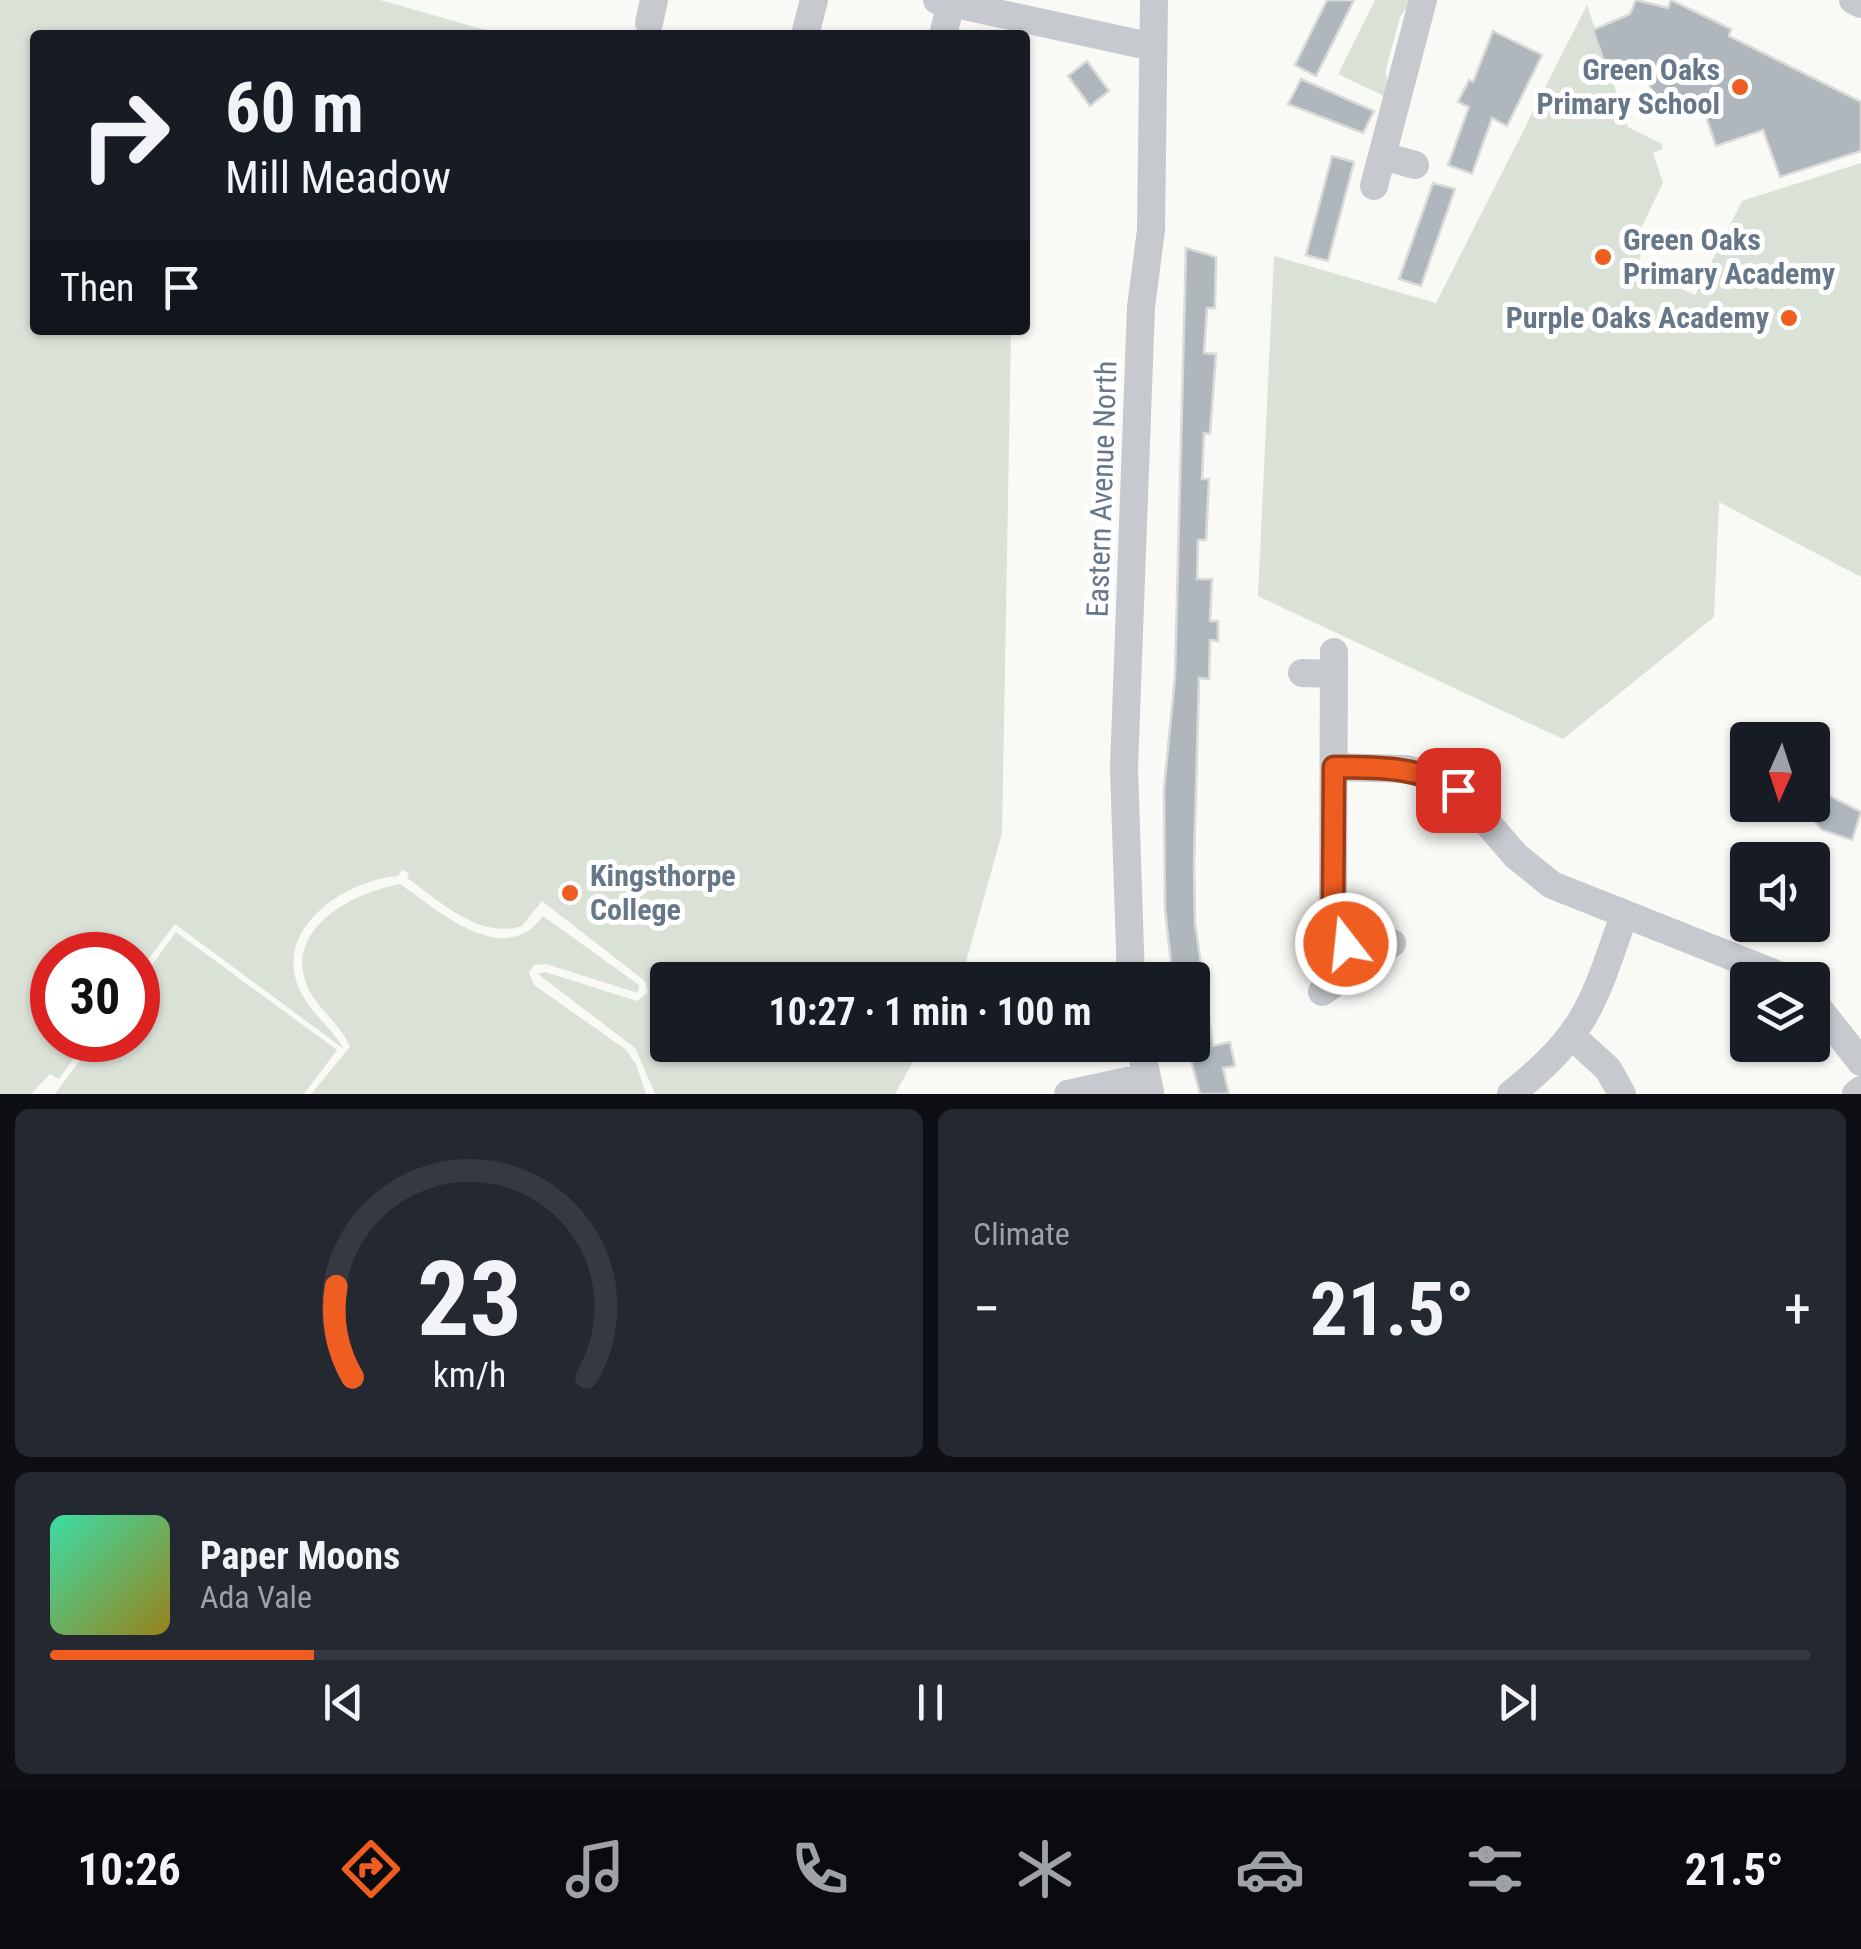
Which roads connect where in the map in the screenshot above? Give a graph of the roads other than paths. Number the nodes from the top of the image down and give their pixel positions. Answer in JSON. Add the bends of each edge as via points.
{"nodes":[{"id":1,"x":814,"y":0,"type":"edge"},
{"id":2,"x":1154,"y":0,"type":"edge"},
{"id":3,"x":1423,"y":0,"type":"edge"},
{"id":4,"x":1853,"y":0,"type":"edge"},
{"id":5,"x":944,"y":2,"type":"edge"},
{"id":6,"x":1861,"y":4,"type":"edge"},
{"id":7,"x":988,"y":6,"type":"edge"},
{"id":8,"x":806,"y":30,"type":"edge"},
{"id":9,"x":943,"y":30,"type":"edge"},
{"id":10,"x":1153,"y":48,"type":"junction"},
{"id":11,"x":1383,"y":156,"type":"junction"},
{"id":12,"x":1415,"y":165,"type":"dead end"},
{"id":13,"x":1374,"y":186,"type":"dead end"},
{"id":14,"x":1302,"y":673,"type":"dead end"},
{"id":15,"x":1334,"y":767,"type":"junction"},
{"id":16,"x":1624,"y":915,"type":"junction"},
{"id":17,"x":1392,"y":943,"type":"dead end"},
{"id":18,"x":1130,"y":962,"type":"edge"},
{"id":19,"x":1745,"y":962,"type":"edge"},
{"id":20,"x":1361,"y":964,"type":"junction"},
{"id":21,"x":1322,"y":992,"type":"dead end"},
{"id":22,"x":1830,"y":1023,"type":"edge"},
{"id":23,"x":1574,"y":1037,"type":"junction"},
{"id":24,"x":1861,"y":1062,"type":"edge"},
{"id":25,"x":1148,"y":1085,"type":"edge"},
{"id":26,"x":1068,"y":1094,"type":"edge"},
{"id":27,"x":1511,"y":1094,"type":"edge"},
{"id":28,"x":1622,"y":1094,"type":"edge"}],
"edges":[{"from":1,"to":8,"type":"street"},
{"from":2,"to":10,"type":"street","name":"Eastern Avenue North"},
{"from":3,"to":11,"type":"street"},
{"from":4,"to":6,"type":"street"},
{"from":5,"to":7,"type":"street"},
{"from":5,"to":9,"type":"street"},
{"from":7,"to":10,"type":"street"},
{"from":10,"to":18,"type":"street","name":"Eastern Avenue North","via":[[1151,230],[1141,307],[1125,732]]},
{"from":11,"to":12,"type":"street"},
{"from":11,"to":13,"type":"street"},
{"from":14,"to":15,"type":"street","via":[[1334,663]]},
{"from":15,"to":16,"type":"street","via":[[1407,768],[1433,776],[1458,790],[1537,874]]},
{"from":15,"to":20,"type":"street","via":[[1333,908]]},
{"from":16,"to":19,"type":"street"},
{"from":16,"to":23,"type":"street"},
{"from":17,"to":20,"type":"street"},
{"from":20,"to":21,"type":"street"},
{"from":22,"to":24,"type":"street"},
{"from":23,"to":27,"type":"street"},
{"from":23,"to":28,"type":"street","via":[[1608,1069]]},
{"from":25,"to":26,"type":"street"}]}
